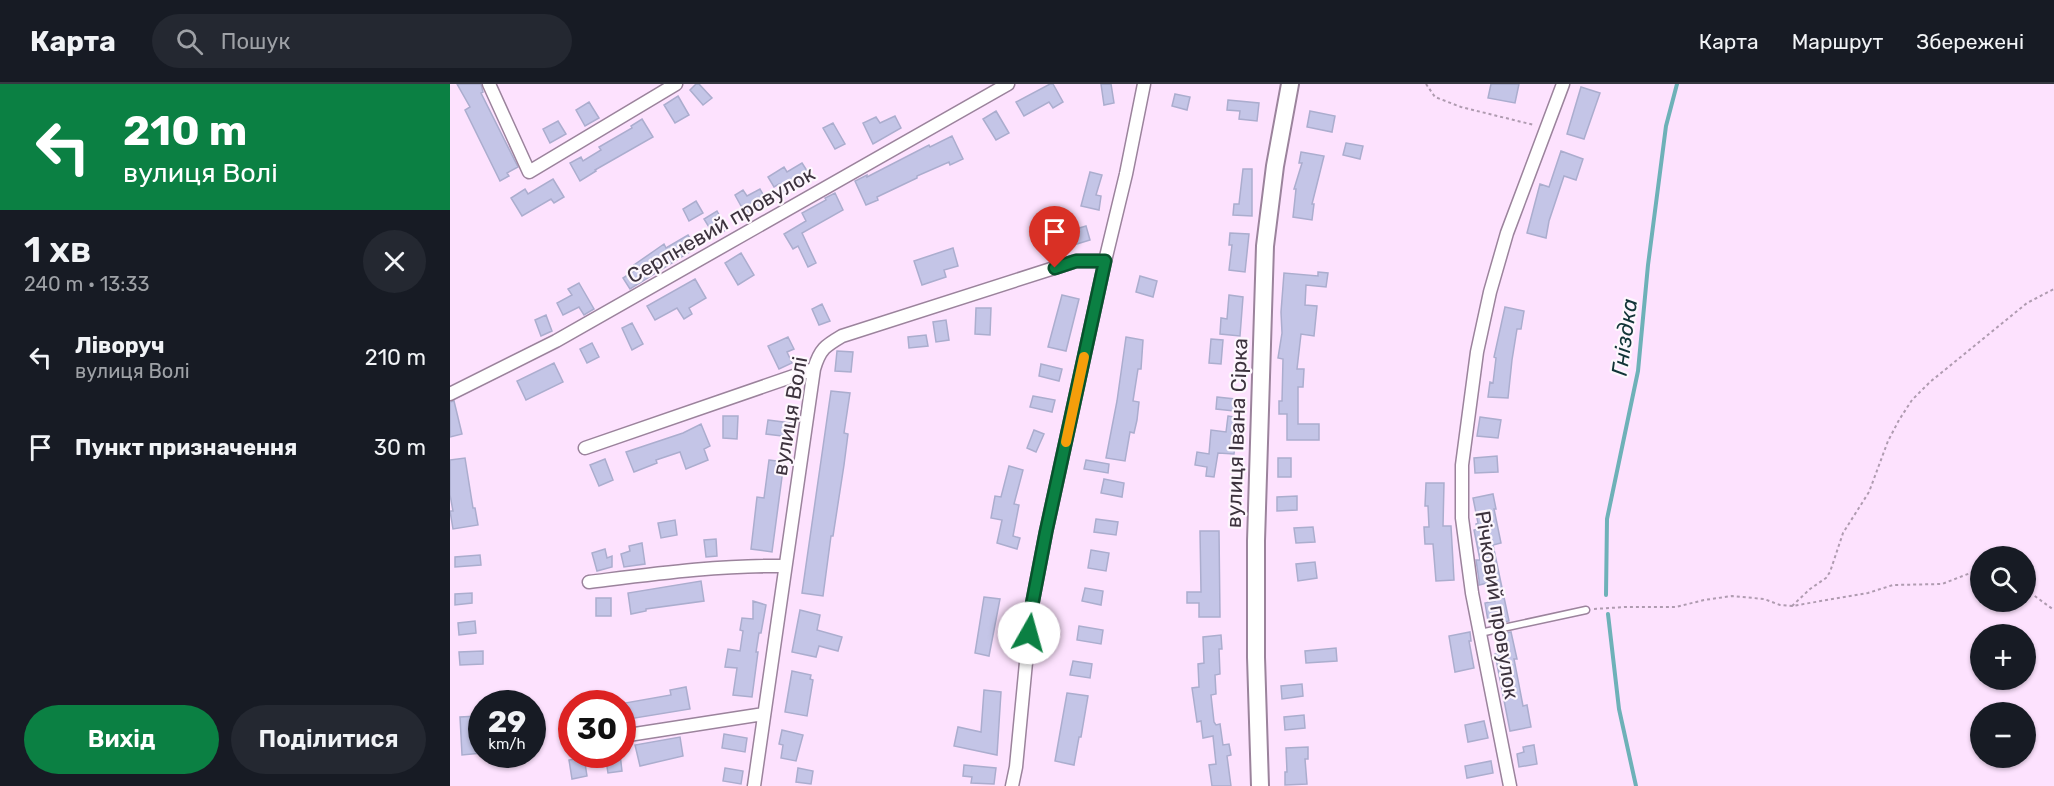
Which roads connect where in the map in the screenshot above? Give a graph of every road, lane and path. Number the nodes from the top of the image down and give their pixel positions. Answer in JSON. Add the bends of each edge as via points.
{"nodes":[{"id":1,"x":489,"y":84,"type":"edge"},
{"id":2,"x":676,"y":84,"type":"edge"},
{"id":3,"x":1008,"y":84,"type":"edge"},
{"id":4,"x":1144,"y":84,"type":"edge"},
{"id":5,"x":1290,"y":84,"type":"edge"},
{"id":6,"x":1426,"y":84,"type":"edge"},
{"id":7,"x":1563,"y":84,"type":"edge"},
{"id":8,"x":1546,"y":127,"type":"junction"},
{"id":9,"x":1105,"y":261,"type":"junction"},
{"id":10,"x":2054,"y":289,"type":"edge"},
{"id":11,"x":814,"y":369,"type":"junction"},
{"id":12,"x":450,"y":394,"type":"edge"},
{"id":13,"x":585,"y":448,"type":"dead end"},
{"id":14,"x":785,"y":566,"type":"junction"},
{"id":15,"x":1970,"y":573,"type":"edge"},
{"id":16,"x":589,"y":582,"type":"dead end"},
{"id":17,"x":2036,"y":597,"type":"edge"},
{"id":18,"x":1792,"y":606,"type":"junction"},
{"id":19,"x":1586,"y":610,"type":"joint"},
{"id":20,"x":2054,"y":610,"type":"edge"},
{"id":21,"x":1479,"y":633,"type":"junction"},
{"id":22,"x":764,"y":714,"type":"junction"},
{"id":23,"x":636,"y":734,"type":"edge"},
{"id":24,"x":754,"y":786,"type":"edge"},
{"id":25,"x":1012,"y":786,"type":"edge"},
{"id":26,"x":1260,"y":786,"type":"edge"},
{"id":27,"x":1510,"y":786,"type":"edge"}],
"edges":[{"from":1,"to":2,"type":"street","via":[[529,172]]},
{"from":3,"to":12,"type":"street","name":"Серпневий провулок","via":[[556,341]]},
{"from":4,"to":9,"type":"street"},
{"from":5,"to":26,"type":"street","name":"вулиця Івана Сірка","via":[[1265,246],[1256,541]]},
{"from":6,"to":8,"type":"path","via":[[1435,97],[1461,107]]},
{"from":7,"to":8,"type":"street","name":"Річковий провулок"},
{"from":8,"to":21,"type":"street","name":"Річковий провулок","via":[[1490,292],[1467,419],[1462,518]]},
{"from":9,"to":11,"type":"street","name":"вулиця Волі","via":[[1076,261],[842,336],[826,345]]},
{"from":9,"to":25,"type":"street","via":[[1031,610]]},
{"from":10,"to":18,"type":"path","via":[[2027,303],[1912,400],[1888,441],[1869,492],[1843,533],[1830,572]]},
{"from":11,"to":13,"type":"street"},
{"from":11,"to":14,"type":"street","name":"вулиця Волі"},
{"from":14,"to":16,"type":"street","via":[[696,569]]},
{"from":14,"to":22,"type":"street","name":"вулиця Волі"},
{"from":15,"to":18,"type":"path","via":[[1941,584],[1893,585]]},
{"from":17,"to":20,"type":"path"},
{"from":18,"to":19,"type":"path","via":[[1732,596],[1677,607]]},
{"from":19,"to":21,"type":"lane"},
{"from":21,"to":27,"type":"street","name":"Річковий провулок"},
{"from":22,"to":23,"type":"street"},
{"from":22,"to":24,"type":"street","name":"вулиця Волі"}]}
